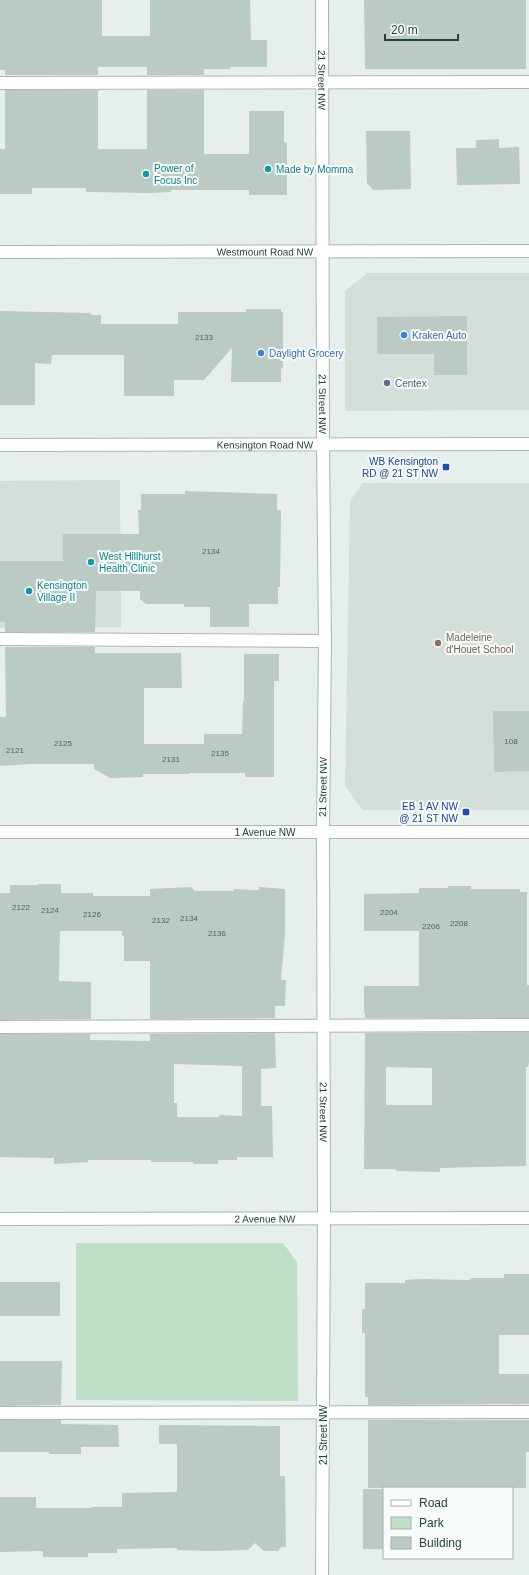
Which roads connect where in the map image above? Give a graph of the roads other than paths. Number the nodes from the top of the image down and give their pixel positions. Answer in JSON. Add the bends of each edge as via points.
{"nodes":[{"id":1,"x":322,"y":0,"type":"edge"},
{"id":2,"x":529,"y":82,"type":"edge"},
{"id":3,"x":0,"y":83,"type":"edge"},
{"id":4,"x":322,"y":83,"type":"junction"},
{"id":5,"x":529,"y":251,"type":"edge"},
{"id":6,"x":0,"y":252,"type":"edge"},
{"id":7,"x":323,"y":252,"type":"junction"},
{"id":8,"x":529,"y":444,"type":"edge"},
{"id":9,"x":0,"y":445,"type":"edge"},
{"id":10,"x":323,"y":445,"type":"junction"},
{"id":11,"x":0,"y":639,"type":"edge"},
{"id":12,"x":326,"y":641,"type":"junction"},
{"id":13,"x":0,"y":832,"type":"edge"},
{"id":14,"x":323,"y":832,"type":"junction"},
{"id":15,"x":529,"y":832,"type":"edge"},
{"id":16,"x":529,"y":1025,"type":"edge"},
{"id":17,"x":0,"y":1026,"type":"edge"},
{"id":18,"x":324,"y":1026,"type":"junction"},
{"id":19,"x":324,"y":1218,"type":"junction"},
{"id":20,"x":529,"y":1218,"type":"edge"},
{"id":21,"x":0,"y":1219,"type":"edge"},
{"id":22,"x":323,"y":1412,"type":"junction"},
{"id":23,"x":529,"y":1412,"type":"edge"},
{"id":24,"x":0,"y":1413,"type":"edge"},
{"id":25,"x":322,"y":1575,"type":"edge"}],
"edges":[{"from":1,"to":4,"type":"street","name":"21 Street NW"},
{"from":2,"to":4,"type":"street"},
{"from":3,"to":4,"type":"street"},
{"from":4,"to":7,"type":"street","name":"21 Street NW"},
{"from":5,"to":7,"type":"street","name":"Westmount Road NW"},
{"from":6,"to":7,"type":"street","name":"Westmount Road NW"},
{"from":7,"to":10,"type":"street","name":"21 Street NW"},
{"from":8,"to":10,"type":"street","name":"Kensington Road NW"},
{"from":9,"to":10,"type":"street","name":"Kensington Road NW"},
{"from":10,"to":12,"type":"street","name":"21 Street NW"},
{"from":11,"to":12,"type":"street"},
{"from":12,"to":14,"type":"street","name":"21 Street NW"},
{"from":13,"to":14,"type":"street","name":"1 Avenue NW"},
{"from":14,"to":15,"type":"street","name":"1 Avenue NW"},
{"from":14,"to":18,"type":"street","name":"21 Street NW"},
{"from":16,"to":18,"type":"street"},
{"from":17,"to":18,"type":"street"},
{"from":18,"to":19,"type":"street","name":"21 Street NW"},
{"from":19,"to":20,"type":"street","name":"2 Avenue NW"},
{"from":19,"to":21,"type":"street","name":"2 Avenue NW"},
{"from":19,"to":22,"type":"street","name":"21 Street NW"},
{"from":22,"to":23,"type":"street"},
{"from":22,"to":24,"type":"street"},
{"from":22,"to":25,"type":"street","name":"21 Street NW"}]}
